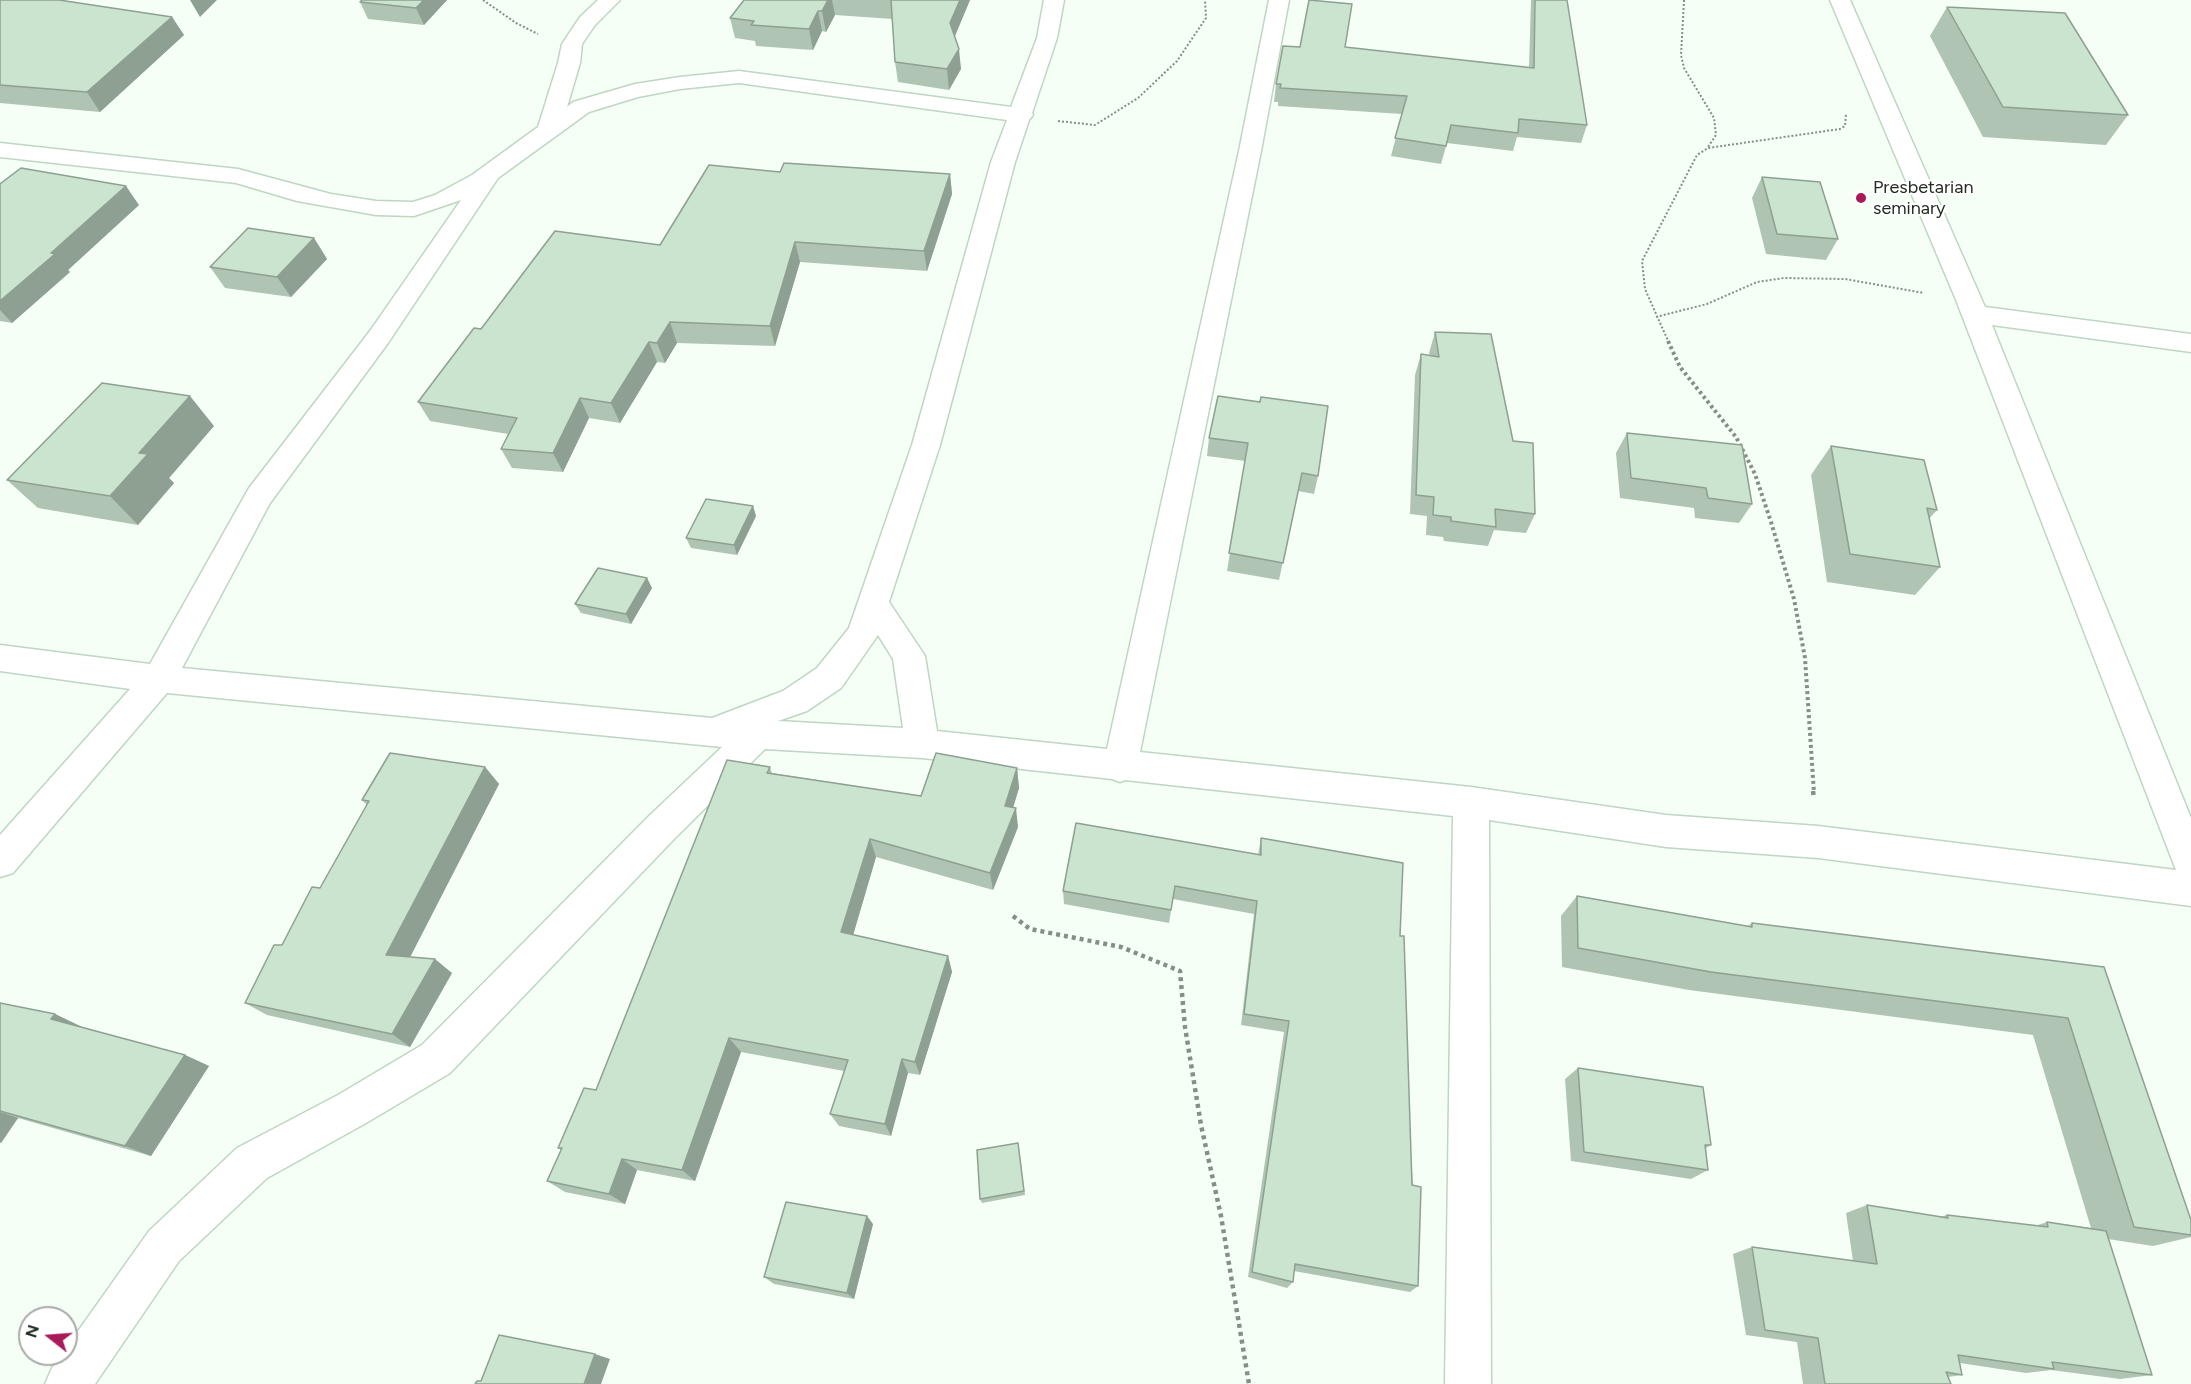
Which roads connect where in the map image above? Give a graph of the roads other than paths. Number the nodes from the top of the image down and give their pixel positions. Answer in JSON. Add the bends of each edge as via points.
{"nodes":[{"id":1,"x":610,"y":0,"type":"edge"},
{"id":2,"x":1054,"y":0,"type":"edge"},
{"id":3,"x":1279,"y":0,"type":"edge"},
{"id":4,"x":1840,"y":0,"type":"edge"},
{"id":5,"x":1022,"y":115,"type":"junction"},
{"id":6,"x":549,"y":129,"type":"junction"},
{"id":7,"x":0,"y":150,"type":"edge"},
{"id":8,"x":492,"y":171,"type":"junction"},
{"id":9,"x":1972,"y":308,"type":"junction"},
{"id":10,"x":2191,"y":342,"type":"edge"},
{"id":11,"x":873,"y":603,"type":"junction"},
{"id":12,"x":0,"y":658,"type":"edge"},
{"id":13,"x":159,"y":680,"type":"junction"},
{"id":14,"x":711,"y":732,"type":"junction"},
{"id":15,"x":757,"y":735,"type":"junction"},
{"id":16,"x":922,"y":744,"type":"junction"},
{"id":17,"x":1120,"y":767,"type":"junction"},
{"id":18,"x":1471,"y":802,"type":"junction"},
{"id":19,"x":0,"y":861,"type":"edge"},
{"id":20,"x":2191,"y":863,"type":"edge"},
{"id":21,"x":2191,"y":889,"type":"edge"},
{"id":22,"x":68,"y":1384,"type":"edge"},
{"id":23,"x":1468,"y":1384,"type":"edge"}],
"edges":[{"from":1,"to":6,"type":"street","via":[[587,21],[572,44]]},
{"from":2,"to":5,"type":"street","via":[[1047,38]]},
{"from":3,"to":17,"type":"street"},
{"from":4,"to":9,"type":"street"},
{"from":5,"to":6,"type":"street","via":[[739,77],[624,94],[581,107]]},
{"from":5,"to":11,"type":"street","via":[[1003,162],[926,445]]},
{"from":6,"to":8,"type":"street"},
{"from":7,"to":8,"type":"street","via":[[238,176],[297,194],[376,208],[414,209],[442,200]]},
{"from":8,"to":13,"type":"street","via":[[379,337],[259,496]]},
{"from":9,"to":10,"type":"street"},
{"from":9,"to":20,"type":"street"},
{"from":11,"to":14,"type":"street","via":[[863,633],[829,678],[795,701]]},
{"from":11,"to":16,"type":"street","via":[[909,656]]},
{"from":12,"to":13,"type":"street"},
{"from":13,"to":14,"type":"street"},
{"from":13,"to":19,"type":"street"},
{"from":14,"to":15,"type":"street"},
{"from":15,"to":16,"type":"street"},
{"from":15,"to":22,"type":"street","via":[[436,1059],[252,1163],[164,1246]]},
{"from":16,"to":17,"type":"street"},
{"from":17,"to":18,"type":"street"},
{"from":18,"to":21,"type":"street","via":[[1666,831],[1818,842]]},
{"from":18,"to":23,"type":"street"}]}
